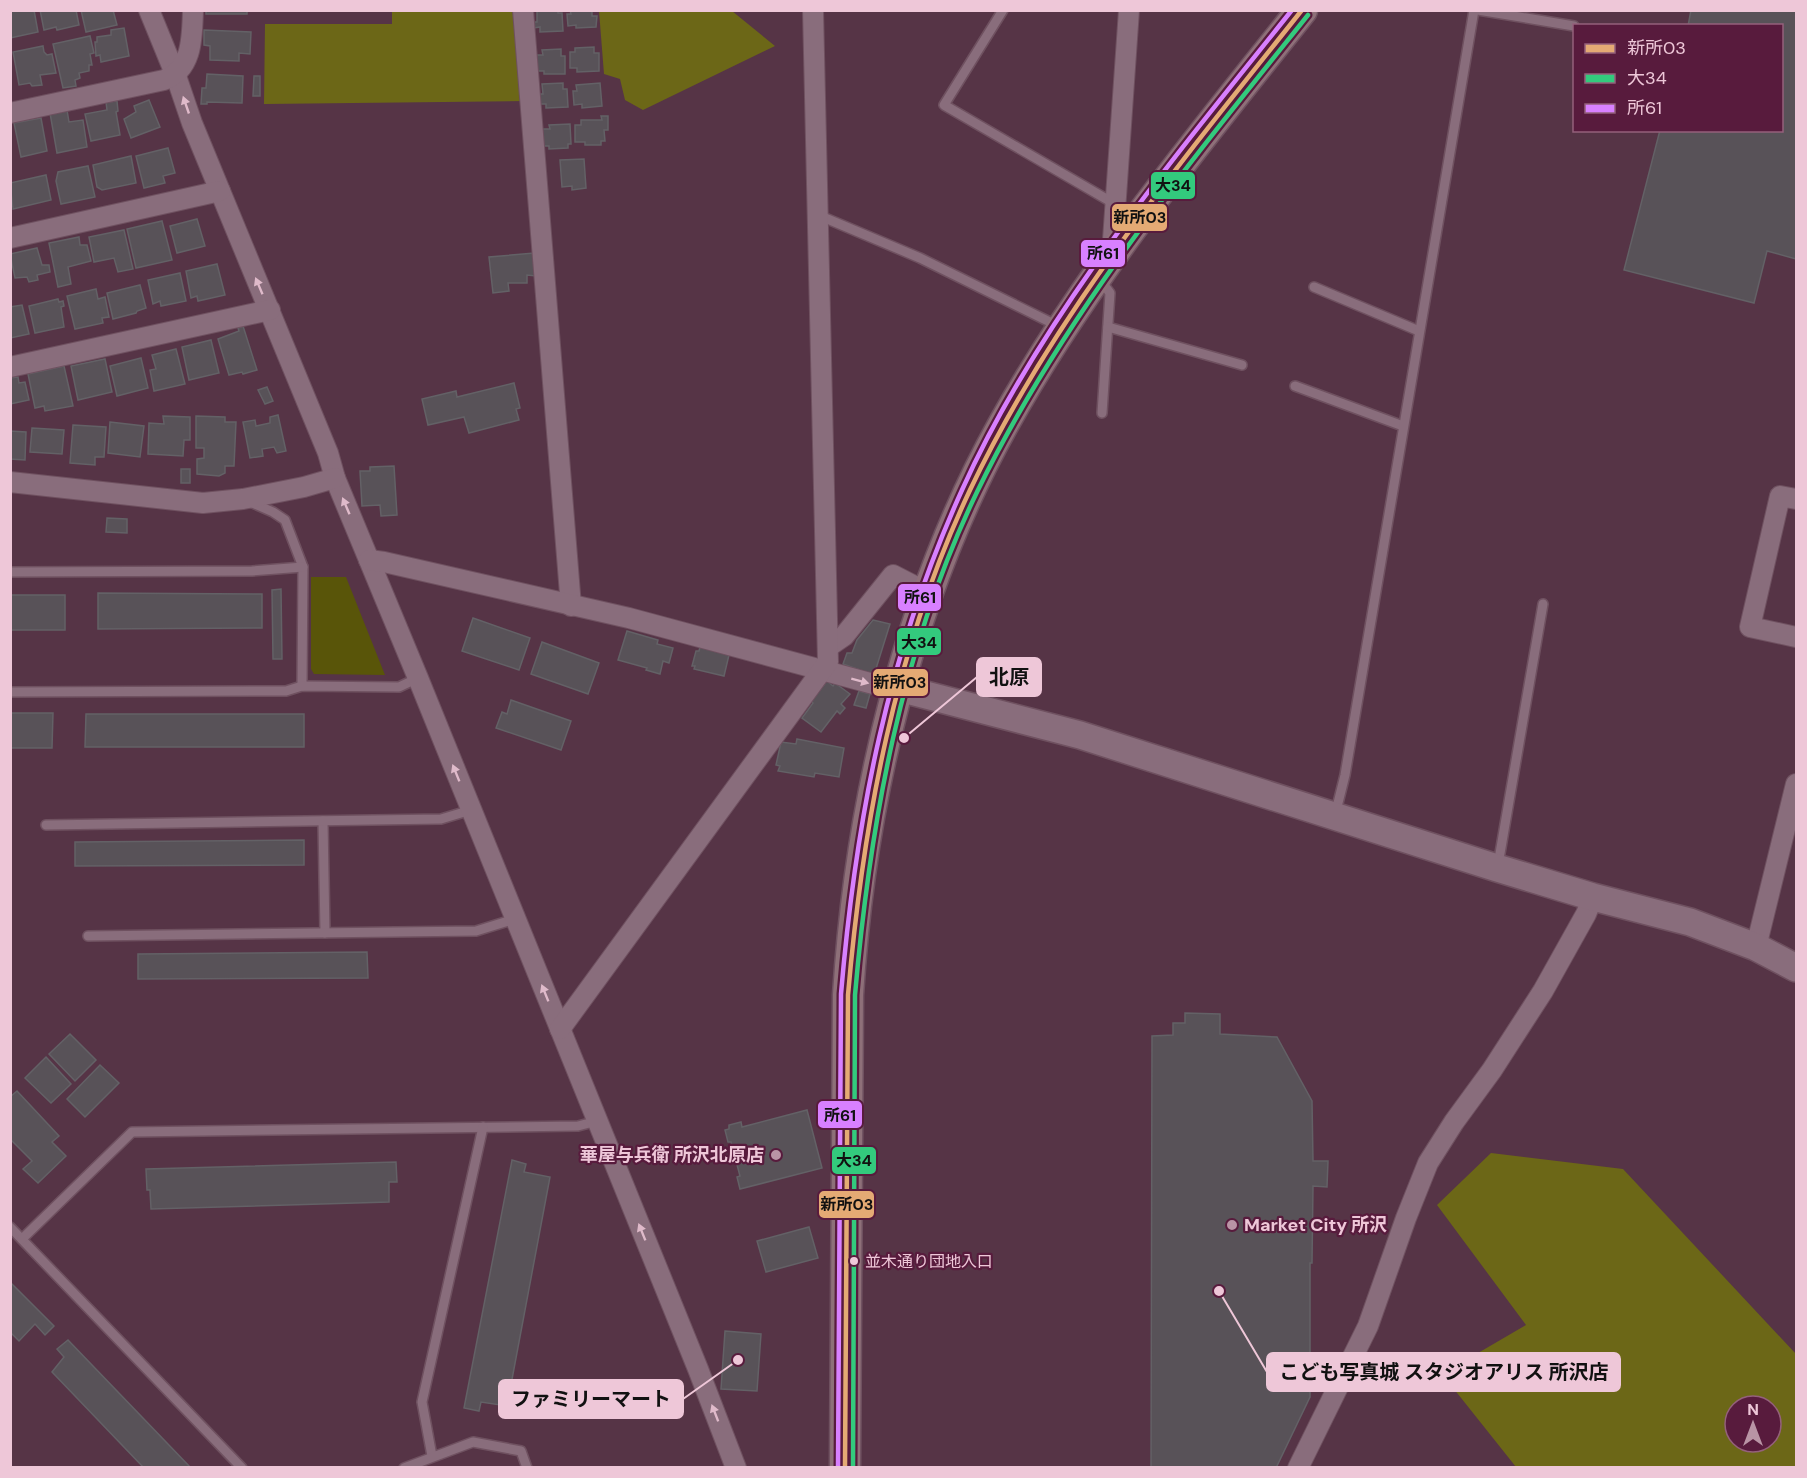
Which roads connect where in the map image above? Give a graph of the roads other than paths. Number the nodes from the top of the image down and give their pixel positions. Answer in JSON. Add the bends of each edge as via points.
{"nodes":[{"id":1,"x":149,"y":10,"type":"edge"},
{"id":2,"x":193,"y":10,"type":"edge"},
{"id":3,"x":523,"y":10,"type":"edge"},
{"id":4,"x":813,"y":10,"type":"edge"},
{"id":5,"x":1003,"y":10,"type":"edge"},
{"id":6,"x":1302,"y":10,"type":"edge"},
{"id":7,"x":1476,"y":10,"type":"edge"},
{"id":8,"x":1124,"y":13,"type":"edge"},
{"id":9,"x":1573,"y":26,"type":"edge"},
{"id":10,"x":176,"y":76,"type":"junction"},
{"id":11,"x":10,"y":113,"type":"edge"},
{"id":12,"x":220,"y":191,"type":"junction"},
{"id":13,"x":1115,"y":204,"type":"junction"},
{"id":14,"x":818,"y":215,"type":"junction"},
{"id":15,"x":10,"y":238,"type":"edge"},
{"id":16,"x":1105,"y":267,"type":"junction"},
{"id":17,"x":1314,"y":287,"type":"dead end"},
{"id":18,"x":270,"y":310,"type":"junction"},
{"id":19,"x":1108,"y":327,"type":"junction"},
{"id":20,"x":1062,"y":328,"type":"junction"},
{"id":21,"x":1419,"y":331,"type":"junction"},
{"id":22,"x":1242,"y":365,"type":"dead end"},
{"id":23,"x":10,"y":367,"type":"edge"},
{"id":24,"x":1295,"y":386,"type":"dead end"},
{"id":25,"x":1102,"y":413,"type":"dead end"},
{"id":26,"x":1403,"y":426,"type":"junction"},
{"id":27,"x":335,"y":478,"type":"junction"},
{"id":28,"x":10,"y":482,"type":"edge"},
{"id":29,"x":243,"y":499,"type":"junction"},
{"id":30,"x":1797,"y":499,"type":"edge"},
{"id":31,"x":369,"y":560,"type":"junction"},
{"id":32,"x":303,"y":567,"type":"junction"},
{"id":33,"x":10,"y":572,"type":"edge"},
{"id":34,"x":928,"y":593,"type":"junction"},
{"id":35,"x":1543,"y":604,"type":"dead end"},
{"id":36,"x":571,"y":606,"type":"junction"},
{"id":37,"x":1797,"y":637,"type":"edge"},
{"id":38,"x":828,"y":647,"type":"junction"},
{"id":39,"x":821,"y":670,"type":"junction"},
{"id":40,"x":418,"y":678,"type":"junction"},
{"id":41,"x":302,"y":686,"type":"junction"},
{"id":42,"x":899,"y":688,"type":"junction"},
{"id":43,"x":10,"y":692,"type":"edge"},
{"id":44,"x":1797,"y":784,"type":"edge"},
{"id":45,"x":471,"y":810,"type":"junction"},
{"id":46,"x":1335,"y":818,"type":"junction"},
{"id":47,"x":323,"y":821,"type":"junction"},
{"id":48,"x":46,"y":825,"type":"dead end"},
{"id":49,"x":1497,"y":868,"type":"junction"},
{"id":50,"x":1593,"y":897,"type":"junction"},
{"id":51,"x":515,"y":919,"type":"junction"},
{"id":52,"x":325,"y":933,"type":"junction"},
{"id":53,"x":88,"y":936,"type":"dead end"},
{"id":54,"x":1756,"y":947,"type":"junction"},
{"id":55,"x":1797,"y":968,"type":"edge"},
{"id":56,"x":560,"y":1029,"type":"junction"},
{"id":57,"x":597,"y":1121,"type":"junction"},
{"id":58,"x":483,"y":1127,"type":"junction"},
{"id":59,"x":10,"y":1227,"type":"edge"},
{"id":60,"x":22,"y":1239,"type":"junction"},
{"id":61,"x":432,"y":1456,"type":"junction"},
{"id":62,"x":242,"y":1467,"type":"edge"},
{"id":63,"x":404,"y":1467,"type":"edge"},
{"id":64,"x":527,"y":1467,"type":"edge"},
{"id":65,"x":736,"y":1467,"type":"edge"},
{"id":66,"x":845,"y":1467,"type":"edge"},
{"id":67,"x":1298,"y":1467,"type":"edge"}],
"edges":[{"from":1,"to":10,"type":"street"},
{"from":2,"to":10,"type":"street","via":[[189,54]]},
{"from":3,"to":36,"type":"street"},
{"from":4,"to":14,"type":"street"},
{"from":5,"to":13,"type":"lane","via":[[944,105]]},
{"from":6,"to":16,"type":"main road"},
{"from":7,"to":9,"type":"lane"},
{"from":7,"to":21,"type":"lane"},
{"from":8,"to":13,"type":"street"},
{"from":10,"to":11,"type":"street"},
{"from":12,"to":10,"type":"street","one_way":true},
{"from":12,"to":15,"type":"street"},
{"from":18,"to":12,"type":"street","one_way":true},
{"from":13,"to":16,"type":"street"},
{"from":14,"to":20,"type":"lane","via":[[920,258]]},
{"from":14,"to":38,"type":"street"},
{"from":16,"to":19,"type":"lane","via":[[1110,293]]},
{"from":16,"to":20,"type":"main road"},
{"from":17,"to":21,"type":"lane"},
{"from":18,"to":23,"type":"street"},
{"from":18,"to":27,"type":"street"},
{"from":19,"to":22,"type":"lane"},
{"from":19,"to":25,"type":"lane"},
{"from":20,"to":34,"type":"main road","via":[[1003,426]]},
{"from":21,"to":26,"type":"lane"},
{"from":24,"to":26,"type":"lane"},
{"from":26,"to":46,"type":"lane"},
{"from":27,"to":29,"type":"street"},
{"from":31,"to":27,"type":"street","one_way":true},
{"from":28,"to":29,"type":"street","via":[[203,503]]},
{"from":29,"to":32,"type":"lane","via":[[285,520]]},
{"from":30,"to":37,"type":"street","via":[[1780,496],[1750,627]]},
{"from":31,"to":36,"type":"street"},
{"from":31,"to":40,"type":"street"},
{"from":32,"to":33,"type":"lane","via":[[252,571]]},
{"from":32,"to":41,"type":"lane"},
{"from":34,"to":38,"type":"street","via":[[892,575],[844,636]]},
{"from":34,"to":42,"type":"main road"},
{"from":35,"to":49,"type":"lane"},
{"from":36,"to":39,"type":"street"},
{"from":38,"to":39,"type":"street","via":[[828,662]]},
{"from":39,"to":42,"type":"street","one_way":true},
{"from":39,"to":56,"type":"street"},
{"from":40,"to":41,"type":"lane","via":[[399,687]]},
{"from":45,"to":40,"type":"street","one_way":true},
{"from":41,"to":43,"type":"lane","via":[[286,691]]},
{"from":42,"to":46,"type":"street","via":[[1080,735]]},
{"from":42,"to":66,"type":"main road","via":[[870,813],[850,950]]},
{"from":44,"to":54,"type":"street"},
{"from":45,"to":47,"type":"lane","via":[[441,819]]},
{"from":45,"to":51,"type":"street"},
{"from":46,"to":49,"type":"street"},
{"from":47,"to":48,"type":"lane"},
{"from":47,"to":52,"type":"lane"},
{"from":49,"to":50,"type":"street"},
{"from":50,"to":54,"type":"street","via":[[1690,922]]},
{"from":50,"to":67,"type":"street","via":[[1544,991],[1428,1163],[1368,1326]]},
{"from":51,"to":52,"type":"lane","via":[[476,931]]},
{"from":56,"to":51,"type":"street","one_way":true},
{"from":52,"to":53,"type":"lane"},
{"from":54,"to":55,"type":"street"},
{"from":56,"to":57,"type":"street"},
{"from":57,"to":58,"type":"lane","via":[[578,1126]]},
{"from":65,"to":57,"type":"street","one_way":true},
{"from":58,"to":60,"type":"lane","via":[[132,1132]]},
{"from":58,"to":61,"type":"lane","via":[[422,1402]]},
{"from":59,"to":60,"type":"lane"},
{"from":60,"to":62,"type":"lane"},
{"from":61,"to":63,"type":"lane"},
{"from":61,"to":64,"type":"lane","via":[[473,1442],[521,1451]]}]}
